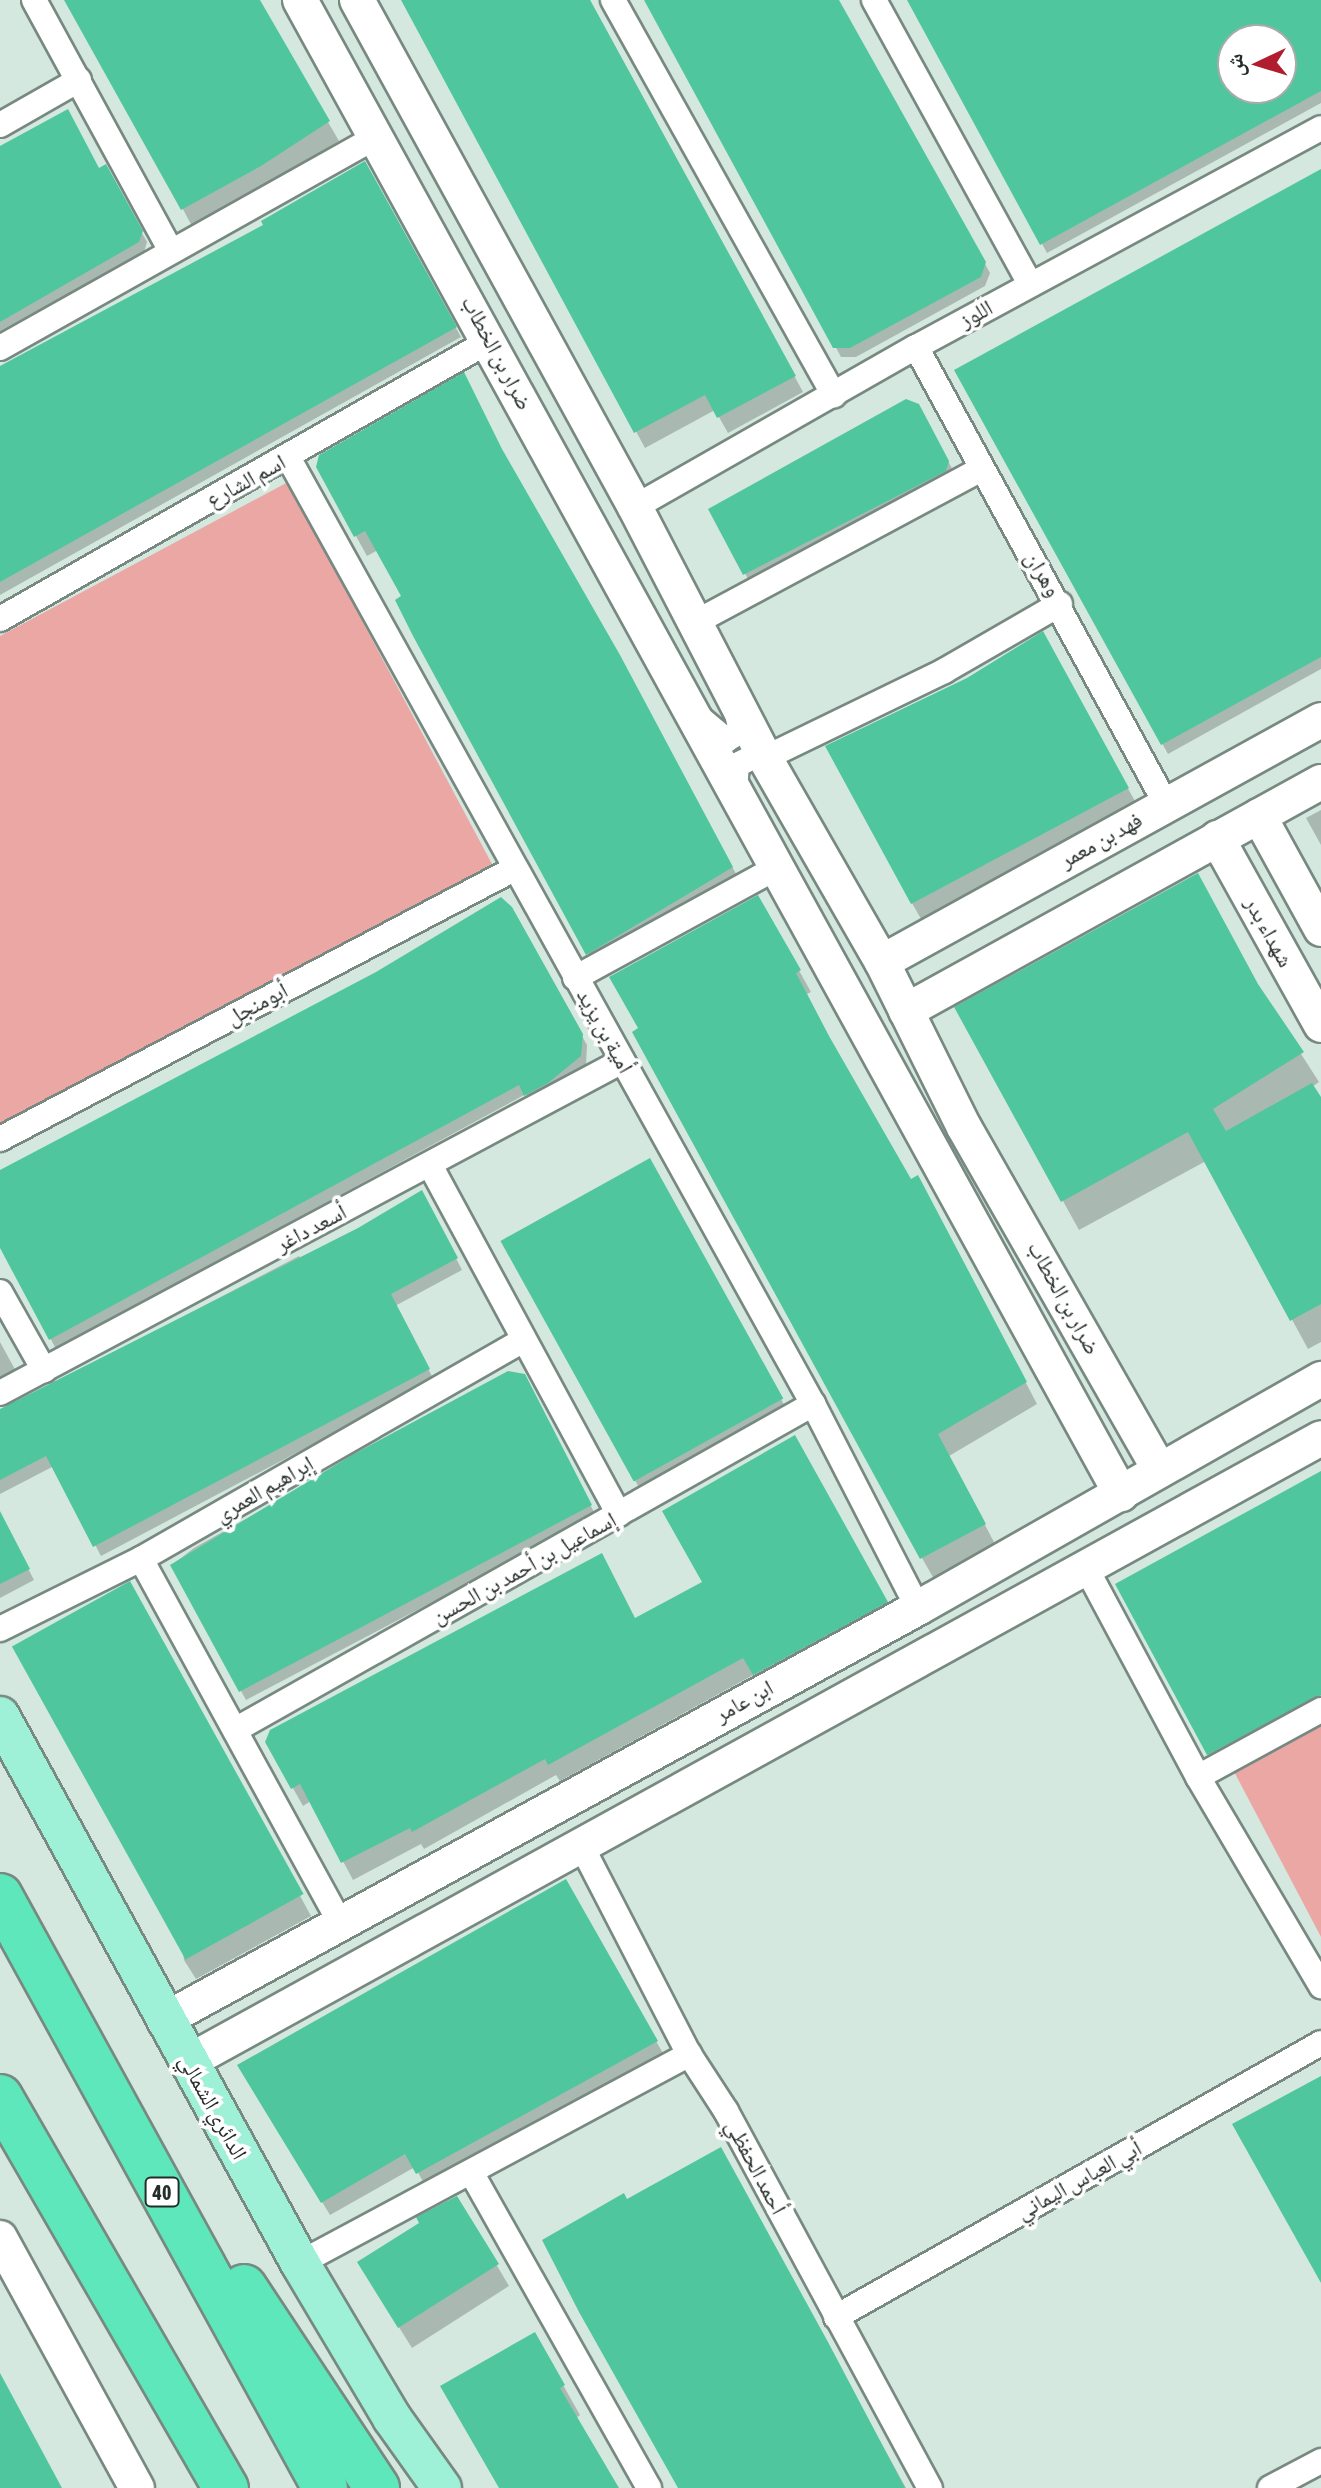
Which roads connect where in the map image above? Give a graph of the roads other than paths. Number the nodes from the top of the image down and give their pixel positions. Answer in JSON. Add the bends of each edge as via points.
{"nodes":[{"id":1,"x":34,"y":0,"type":"edge"},
{"id":2,"x":300,"y":0,"type":"edge"},
{"id":3,"x":357,"y":0,"type":"edge"},
{"id":4,"x":613,"y":0,"type":"edge"},
{"id":5,"x":874,"y":0,"type":"edge"},
{"id":6,"x":79,"y":80,"type":"junction"},
{"id":7,"x":0,"y":125,"type":"edge"},
{"id":8,"x":1321,"y":128,"type":"edge"},
{"id":9,"x":378,"y":136,"type":"junction"},
{"id":10,"x":171,"y":251,"type":"junction"},
{"id":11,"x":1030,"y":284,"type":"junction"},
{"id":12,"x":491,"y":340,"type":"junction"},
{"id":13,"x":916,"y":347,"type":"junction"},
{"id":14,"x":0,"y":348,"type":"edge"},
{"id":15,"x":834,"y":395,"type":"junction"},
{"id":16,"x":288,"y":457,"type":"junction"},
{"id":17,"x":980,"y":470,"type":"junction"},
{"id":18,"x":635,"y":507,"type":"junction"},
{"id":19,"x":1060,"y":604,"type":"junction"},
{"id":20,"x":0,"y":619,"type":"edge"},
{"id":21,"x":696,"y":622,"type":"junction"},
{"id":22,"x":728,"y":680,"type":"junction"},
{"id":23,"x":686,"y":709,"type":"junction"},
{"id":24,"x":1321,"y":720,"type":"edge"},
{"id":25,"x":765,"y":758,"type":"junction"},
{"id":26,"x":1321,"y":782,"type":"edge"},
{"id":27,"x":735,"y":792,"type":"junction"},
{"id":28,"x":1166,"y":804,"type":"junction"},
{"id":29,"x":1259,"y":816,"type":"junction"},
{"id":30,"x":1275,"y":846,"type":"junction"},
{"id":31,"x":1225,"y":852,"type":"junction"},
{"id":32,"x":776,"y":868,"type":"junction"},
{"id":33,"x":514,"y":869,"type":"junction"},
{"id":34,"x":1321,"y":929,"type":"edge"},
{"id":35,"x":914,"y":945,"type":"junction"},
{"id":36,"x":882,"y":962,"type":"junction"},
{"id":37,"x":575,"y":978,"type":"junction"},
{"id":38,"x":939,"y":992,"type":"junction"},
{"id":39,"x":1321,"y":1025,"type":"edge"},
{"id":40,"x":912,"y":1026,"type":"junction"},
{"id":41,"x":622,"y":1061,"type":"junction"},
{"id":42,"x":887,"y":1065,"type":"junction"},
{"id":43,"x":964,"y":1127,"type":"junction"},
{"id":44,"x":0,"y":1139,"type":"edge"},
{"id":45,"x":938,"y":1159,"type":"junction"},
{"id":46,"x":430,"y":1165,"type":"junction"},
{"id":47,"x":0,"y":1292,"type":"edge"},
{"id":48,"x":523,"y":1340,"type":"junction"},
{"id":49,"x":44,"y":1370,"type":"junction"},
{"id":50,"x":1321,"y":1379,"type":"edge"},
{"id":51,"x":0,"y":1393,"type":"edge"},
{"id":52,"x":813,"y":1404,"type":"junction"},
{"id":53,"x":1321,"y":1438,"type":"edge"},
{"id":54,"x":1160,"y":1470,"type":"junction"},
{"id":55,"x":1121,"y":1494,"type":"junction"},
{"id":56,"x":619,"y":1514,"type":"junction"},
{"id":57,"x":141,"y":1559,"type":"junction"},
{"id":58,"x":1085,"y":1566,"type":"junction"},
{"id":59,"x":918,"y":1608,"type":"junction"},
{"id":60,"x":0,"y":1629,"type":"edge"},
{"id":61,"x":851,"y":1642,"type":"junction"},
{"id":62,"x":771,"y":1686,"type":"junction"},
{"id":63,"x":872,"y":1686,"type":"junction"},
{"id":64,"x":1321,"y":1710,"type":"edge"},
{"id":65,"x":0,"y":1716,"type":"edge"},
{"id":66,"x":794,"y":1729,"type":"junction"},
{"id":67,"x":235,"y":1730,"type":"junction"},
{"id":68,"x":1198,"y":1777,"type":"junction"},
{"id":69,"x":582,"y":1847,"type":"junction"},
{"id":70,"x":0,"y":1896,"type":"edge"},
{"id":71,"x":341,"y":1924,"type":"junction"},
{"id":72,"x":1321,"y":1986,"type":"edge"},
{"id":73,"x":55,"y":1997,"type":"junction"},
{"id":74,"x":164,"y":2020,"type":"junction"},
{"id":75,"x":1321,"y":2043,"type":"edge"},
{"id":76,"x":689,"y":2054,"type":"junction"},
{"id":77,"x":188,"y":2062,"type":"junction"},
{"id":78,"x":0,"y":2097,"type":"edge"},
{"id":79,"x":471,"y":2172,"type":"junction"},
{"id":80,"x":0,"y":2238,"type":"edge"},
{"id":81,"x":300,"y":2263,"type":"junction"},
{"id":82,"x":836,"y":2317,"type":"junction"},
{"id":83,"x":1321,"y":2461,"type":"edge"},
{"id":84,"x":223,"y":2484,"type":"edge"},
{"id":85,"x":137,"y":2488,"type":"edge"},
{"id":86,"x":325,"y":2488,"type":"edge"},
{"id":87,"x":377,"y":2488,"type":"edge"},
{"id":88,"x":442,"y":2488,"type":"edge"},
{"id":89,"x":649,"y":2488,"type":"edge"},
{"id":90,"x":930,"y":2488,"type":"edge"},
{"id":91,"x":1270,"y":2488,"type":"edge"}],
"edges":[{"from":1,"to":6,"type":"street"},
{"from":2,"to":9,"type":"street","name":"ضرار بن الخطاب"},
{"from":3,"to":18,"type":"street","name":"ضرار بن الخطاب"},
{"from":4,"to":15,"type":"street"},
{"from":5,"to":11,"type":"street"},
{"from":6,"to":7,"type":"street"},
{"from":6,"to":10,"type":"street"},
{"from":8,"to":11,"type":"street","name":"اللوز"},
{"from":9,"to":10,"type":"street"},
{"from":9,"to":12,"type":"street","name":"ضرار بن الخطاب"},
{"from":10,"to":14,"type":"street"},
{"from":11,"to":13,"type":"street","name":"اللوز"},
{"from":12,"to":16,"type":"street","name":"اسم الشارع"},
{"from":12,"to":23,"type":"street","name":"ضرار بن الخطاب"},
{"from":13,"to":15,"type":"street","name":"اللوز"},
{"from":13,"to":17,"type":"street","name":"وهران"},
{"from":15,"to":18,"type":"street","name":"اللوز"},
{"from":16,"to":20,"type":"street","name":"اسم الشارع"},
{"from":16,"to":33,"type":"street","name":"أمية بن يزيد"},
{"from":17,"to":19,"type":"street","name":"وهران"},
{"from":17,"to":21,"type":"street"},
{"from":18,"to":21,"type":"street","name":"ضرار بن الخطاب"},
{"from":19,"to":25,"type":"street","via":[[944,671]]},
{"from":19,"to":28,"type":"street","name":"وهران"},
{"from":21,"to":22,"type":"street","name":"ضرار بن الخطاب"},
{"from":22,"to":23,"type":"street","name":"ضرار بن الخطاب","via":[[741,731],[726,740]]},
{"from":22,"to":25,"type":"street","name":"ضرار بن الخطاب"},
{"from":23,"to":27,"type":"street","name":"ضرار بن الخطاب"},
{"from":24,"to":28,"type":"street","name":"فهد بن معمر"},
{"from":25,"to":27,"type":"street","via":[[737,765]]},
{"from":25,"to":36,"type":"street","name":"ضرار بن الخطاب"},
{"from":26,"to":29,"type":"street"},
{"from":27,"to":32,"type":"street","name":"ضرار بن الخطاب"},
{"from":28,"to":35,"type":"street","name":"فهد بن معمر"},
{"from":29,"to":30,"type":"street"},
{"from":29,"to":31,"type":"street"},
{"from":30,"to":31,"type":"street","via":[[1245,840]]},
{"from":30,"to":34,"type":"street"},
{"from":31,"to":38,"type":"street"},
{"from":31,"to":39,"type":"street","name":"شهداء بدر"},
{"from":32,"to":37,"type":"street"},
{"from":32,"to":42,"type":"street","name":"ضرار بن الخطاب"},
{"from":33,"to":37,"type":"street","name":"أمية بن يزيد"},
{"from":33,"to":44,"type":"street","name":"أبومنجل"},
{"from":35,"to":36,"type":"street","name":"فهد بن معمر"},
{"from":35,"to":38,"type":"street","via":[[912,975]]},
{"from":36,"to":40,"type":"street","name":"ضرار بن الخطاب"},
{"from":37,"to":41,"type":"street","name":"أمية بن يزيد"},
{"from":38,"to":40,"type":"street"},
{"from":40,"to":42,"type":"street","name":"ضرار بن الخطاب","via":[[932,1072],[928,1088],[908,1090]]},
{"from":40,"to":43,"type":"street","name":"ضرار بن الخطاب"},
{"from":41,"to":46,"type":"street","name":"أسعد داغر"},
{"from":41,"to":52,"type":"street","name":"أمية بن يزيد"},
{"from":42,"to":45,"type":"street","name":"ضرار بن الخطاب"},
{"from":43,"to":45,"type":"street","name":"ضرار بن الخطاب","via":[[939,1112],[930,1128]]},
{"from":43,"to":54,"type":"street","name":"ضرار بن الخطاب"},
{"from":45,"to":55,"type":"street","name":"ضرار بن الخطاب"},
{"from":46,"to":48,"type":"street"},
{"from":46,"to":49,"type":"street","name":"أسعد داغر"},
{"from":47,"to":49,"type":"street"},
{"from":48,"to":56,"type":"street"},
{"from":48,"to":57,"type":"street","name":"إبراهيم العمري"},
{"from":49,"to":51,"type":"street","name":"أسعد داغر"},
{"from":50,"to":54,"type":"street","name":"ابن عامر"},
{"from":52,"to":56,"type":"street","name":"إسماعيل بن أحمد بن الحسن"},
{"from":52,"to":59,"type":"street","name":"أمية بن يزيد"},
{"from":53,"to":58,"type":"street"},
{"from":54,"to":55,"type":"street","name":"ابن عامر"},
{"from":55,"to":59,"type":"street","name":"ابن عامر"},
{"from":56,"to":67,"type":"street","name":"إسماعيل بن أحمد بن الحسن"},
{"from":57,"to":60,"type":"street","name":"إبراهيم العمري"},
{"from":57,"to":67,"type":"street"},
{"from":58,"to":63,"type":"street"},
{"from":58,"to":68,"type":"street"},
{"from":59,"to":61,"type":"street","name":"ابن عامر"},
{"from":61,"to":62,"type":"street","name":"ابن عامر"},
{"from":61,"to":63,"type":"street","via":[[837,1658],[837,1672],[851,1688]]},
{"from":62,"to":66,"type":"street","via":[[792,1684],[806,1699],[804,1720]]},
{"from":62,"to":71,"type":"street","name":"ابن عامر"},
{"from":63,"to":66,"type":"street"},
{"from":64,"to":68,"type":"street"},
{"from":65,"to":74,"type":"main road","name":"الدائري الشمالي"},
{"from":66,"to":69,"type":"street"},
{"from":67,"to":71,"type":"street"},
{"from":68,"to":72,"type":"street"},
{"from":69,"to":76,"type":"street","name":"أحمد الحفظي"},
{"from":69,"to":77,"type":"street"},
{"from":70,"to":73,"type":"highway","number":"40"},
{"from":71,"to":74,"type":"street","name":"ابن عامر"},
{"from":73,"to":86,"type":"highway","number":"40"},
{"from":73,"to":87,"type":"highway"},
{"from":74,"to":77,"type":"main road","name":"الدائري الشمالي"},
{"from":75,"to":82,"type":"street","name":"أبي العباس اليماني"},
{"from":76,"to":79,"type":"street"},
{"from":76,"to":82,"type":"street","name":"أحمد الحفظي","via":[[726,2111]]},
{"from":77,"to":81,"type":"main road","name":"الدائري الشمالي"},
{"from":78,"to":84,"type":"highway"},
{"from":79,"to":81,"type":"street"},
{"from":79,"to":89,"type":"street"},
{"from":80,"to":85,"type":"street"},
{"from":81,"to":88,"type":"main road","name":"الدائري الشمالي","via":[[392,2418]]},
{"from":82,"to":90,"type":"street","name":"أحمد الحفظي"},
{"from":83,"to":91,"type":"street"}]}
